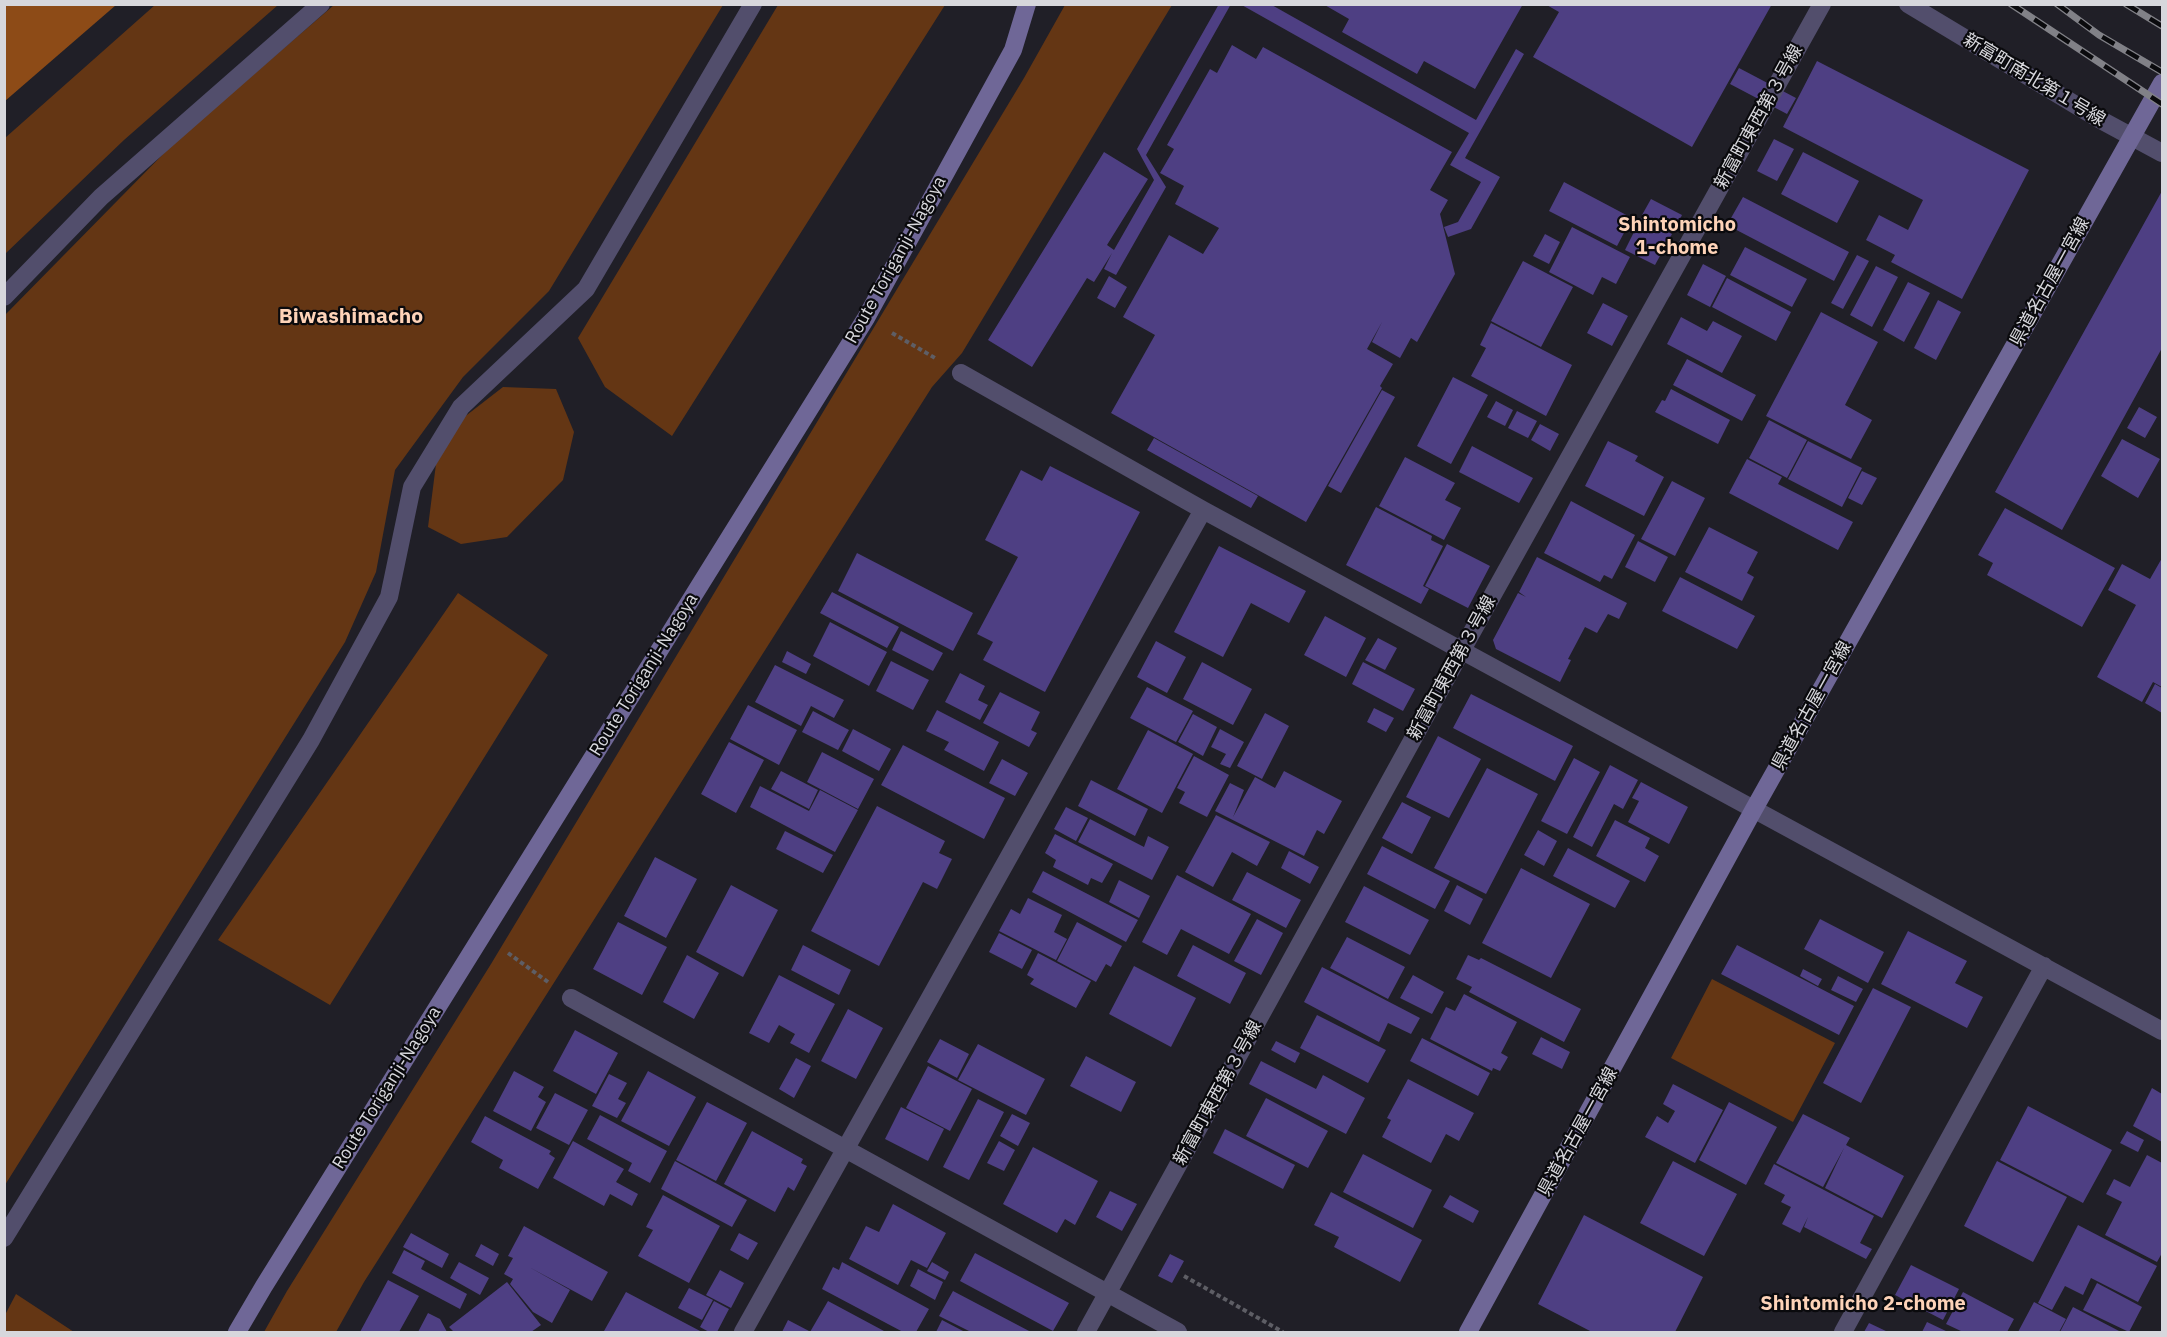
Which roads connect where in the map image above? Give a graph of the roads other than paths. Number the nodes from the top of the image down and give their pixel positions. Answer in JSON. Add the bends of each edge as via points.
{"nodes":[{"id":1,"x":321,"y":4,"type":"edge"},
{"id":2,"x":753,"y":4,"type":"edge"},
{"id":3,"x":1028,"y":4,"type":"edge"},
{"id":4,"x":1822,"y":4,"type":"edge"},
{"id":5,"x":1908,"y":4,"type":"edge"},
{"id":6,"x":2163,"y":83,"type":"edge"},
{"id":7,"x":2131,"y":138,"type":"junction"},
{"id":8,"x":2163,"y":153,"type":"edge"},
{"id":9,"x":4,"y":297,"type":"edge"},
{"id":10,"x":961,"y":373,"type":"road end"},
{"id":11,"x":1203,"y":510,"type":"junction"},
{"id":12,"x":1462,"y":650,"type":"junction"},
{"id":13,"x":1754,"y":809,"type":"junction"},
{"id":14,"x":2044,"y":966,"type":"junction"},
{"id":15,"x":571,"y":998,"type":"road end"},
{"id":16,"x":2163,"y":1031,"type":"edge"},
{"id":17,"x":846,"y":1150,"type":"junction"},
{"id":18,"x":4,"y":1238,"type":"edge"},
{"id":19,"x":1108,"y":1294,"type":"junction"},
{"id":20,"x":237,"y":1332,"type":"edge"},
{"id":21,"x":743,"y":1332,"type":"edge"},
{"id":22,"x":1086,"y":1332,"type":"edge"},
{"id":23,"x":1178,"y":1332,"type":"edge"},
{"id":24,"x":1468,"y":1332,"type":"edge"},
{"id":25,"x":1843,"y":1332,"type":"edge"}],
"edges":[{"from":1,"to":9,"type":"street","via":[[102,197]]},
{"from":2,"to":18,"type":"street","via":[[586,289],[461,407],[412,487],[389,597],[311,740]]},
{"from":3,"to":20,"type":"main road","name":"Route Toriganji-Nagoya","via":[[1013,50],[866,318]]},
{"from":4,"to":12,"type":"street","name":"新富町東西第３号線"},
{"from":5,"to":7,"type":"street","name":"新富町南北第１号線"},
{"from":6,"to":7,"type":"main road","name":"県道名古屋一宮線"},
{"from":7,"to":8,"type":"street","name":"新富町南北第１号線"},
{"from":7,"to":13,"type":"main road","name":"県道名古屋一宮線"},
{"from":10,"to":11,"type":"street"},
{"from":11,"to":12,"type":"street"},
{"from":11,"to":17,"type":"street"},
{"from":12,"to":13,"type":"street"},
{"from":12,"to":19,"type":"street","name":"新富町東西第３号線"},
{"from":13,"to":14,"type":"street"},
{"from":13,"to":24,"type":"main road","name":"県道名古屋一宮線"},
{"from":14,"to":16,"type":"street"},
{"from":14,"to":25,"type":"street"},
{"from":15,"to":17,"type":"street"},
{"from":17,"to":19,"type":"street"},
{"from":17,"to":21,"type":"street"},
{"from":19,"to":22,"type":"street","name":"新富町東西第３号線"},
{"from":19,"to":23,"type":"street"}]}
